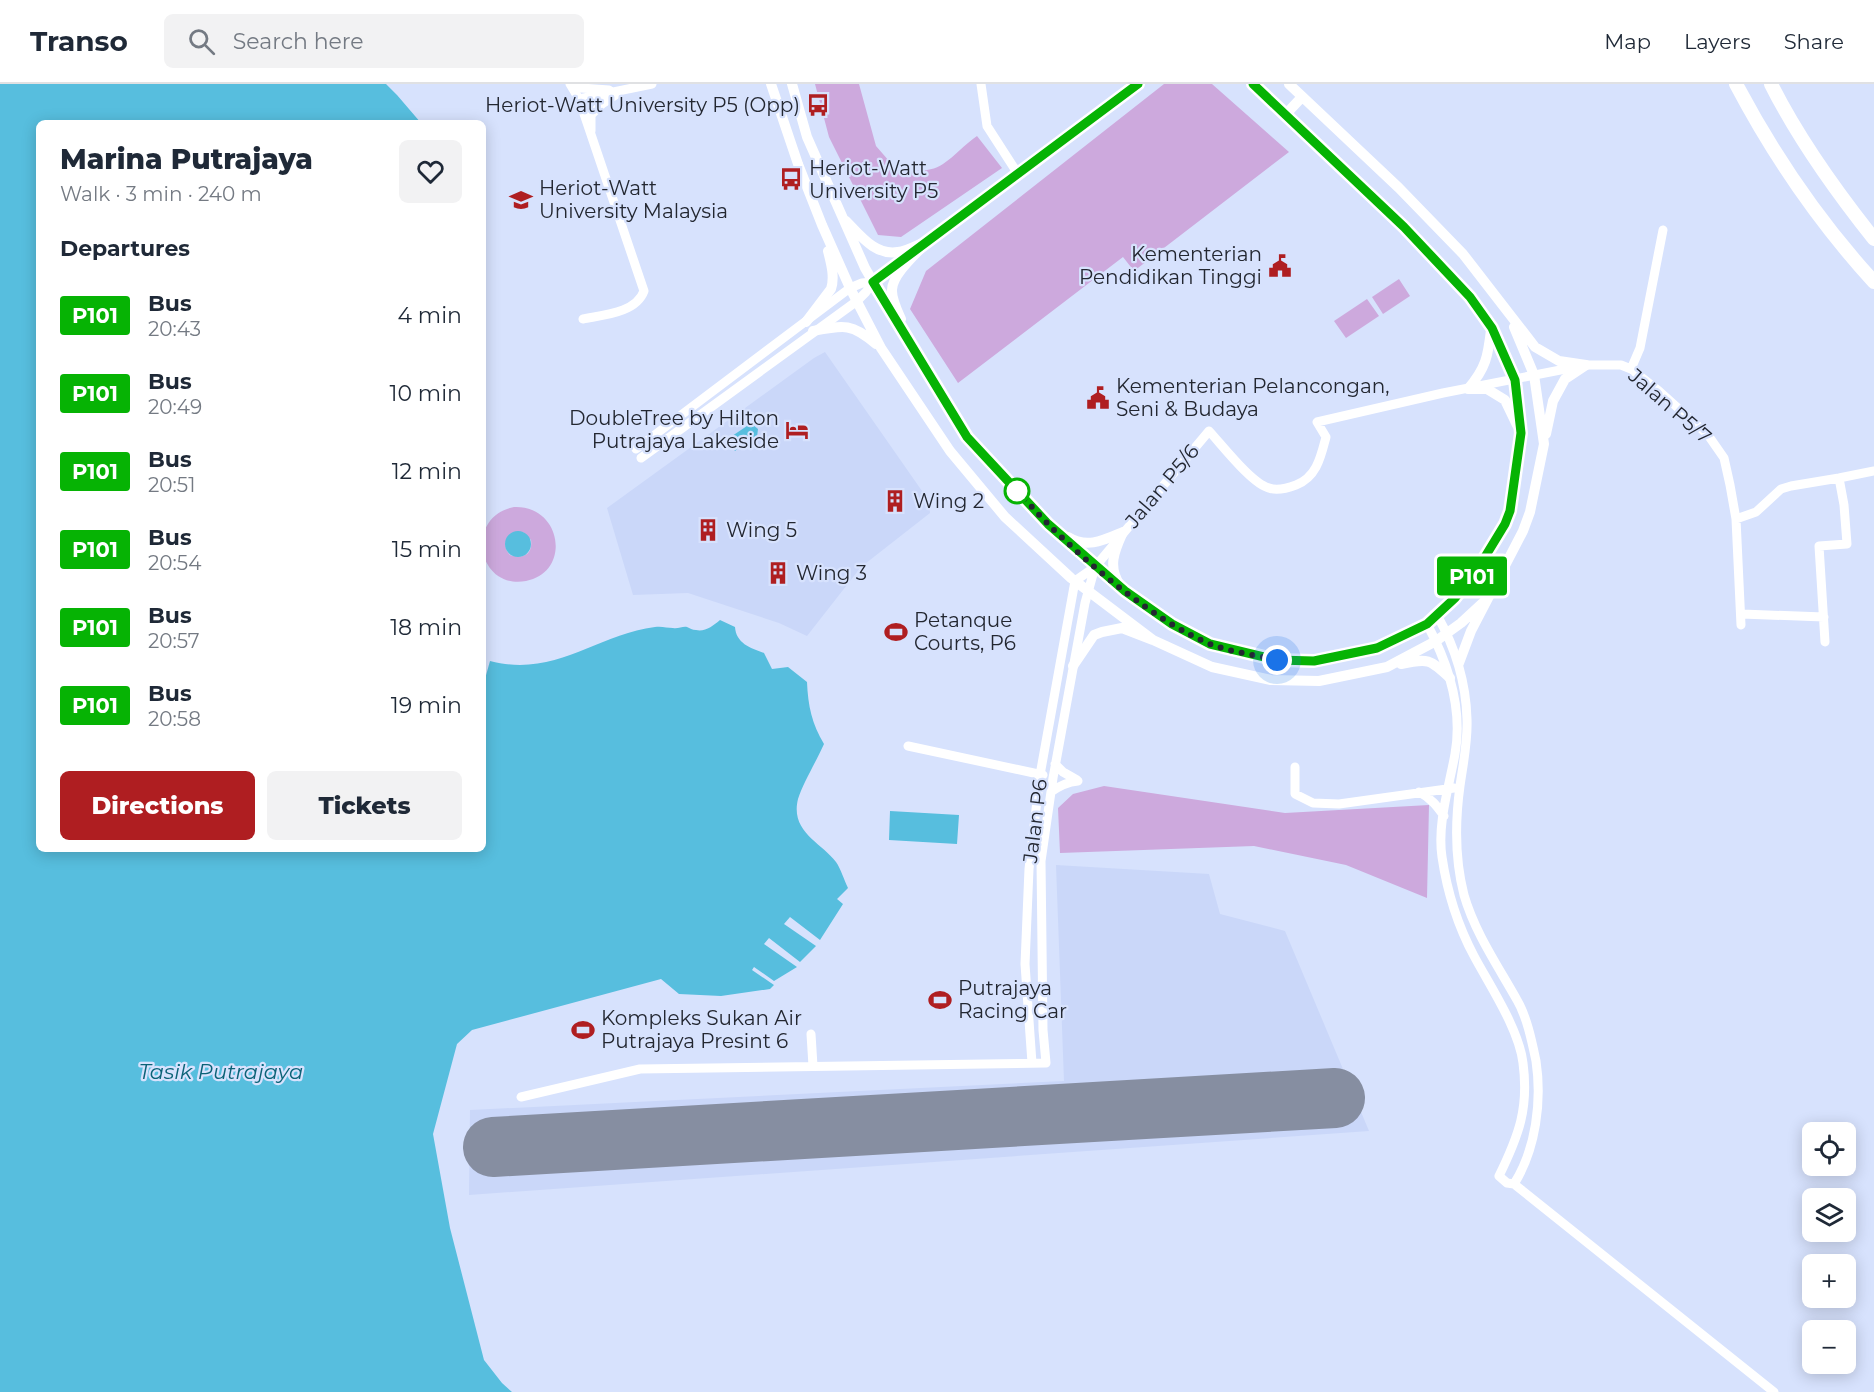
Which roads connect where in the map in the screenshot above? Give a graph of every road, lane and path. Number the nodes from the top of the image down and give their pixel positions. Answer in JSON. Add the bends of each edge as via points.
{"nodes":[{"id":1,"x":570,"y":84,"type":"edge"},
{"id":2,"x":577,"y":84,"type":"edge"},
{"id":3,"x":652,"y":84,"type":"edge"},
{"id":4,"x":765,"y":84,"type":"edge"},
{"id":5,"x":771,"y":84,"type":"edge"},
{"id":6,"x":792,"y":84,"type":"edge"},
{"id":7,"x":981,"y":84,"type":"edge"},
{"id":8,"x":1138,"y":84,"type":"edge"},
{"id":9,"x":1289,"y":84,"type":"edge"},
{"id":10,"x":1736,"y":84,"type":"edge"},
{"id":11,"x":1771,"y":84,"type":"edge"},
{"id":12,"x":1255,"y":85,"type":"edge"},
{"id":13,"x":622,"y":91,"type":"junction"},
{"id":14,"x":1302,"y":97,"type":"junction"},
{"id":15,"x":579,"y":99,"type":"junction"},
{"id":16,"x":778,"y":105,"type":"junction"},
{"id":17,"x":1286,"y":114,"type":"junction"},
{"id":18,"x":591,"y":138,"type":"junction"},
{"id":19,"x":1018,"y":174,"type":"junction"},
{"id":20,"x":840,"y":214,"type":"junction"},
{"id":21,"x":822,"y":225,"type":"junction"},
{"id":22,"x":1663,"y":230,"type":"dead end"},
{"id":23,"x":1874,"y":239,"type":"edge"},
{"id":24,"x":928,"y":241,"type":"junction"},
{"id":25,"x":873,"y":282,"type":"junction"},
{"id":26,"x":1874,"y":282,"type":"edge"},
{"id":27,"x":850,"y":288,"type":"junction"},
{"id":28,"x":857,"y":301,"type":"junction"},
{"id":29,"x":1509,"y":316,"type":"junction"},
{"id":30,"x":583,"y":319,"type":"dead end"},
{"id":31,"x":810,"y":327,"type":"junction"},
{"id":32,"x":1492,"y":328,"type":"junction"},
{"id":33,"x":881,"y":348,"type":"junction"},
{"id":34,"x":919,"y":361,"type":"junction"},
{"id":35,"x":1586,"y":365,"type":"junction"},
{"id":36,"x":1631,"y":369,"type":"junction"},
{"id":37,"x":1534,"y":375,"type":"junction"},
{"id":38,"x":1515,"y":380,"type":"junction"},
{"id":39,"x":1468,"y":389,"type":"junction"},
{"id":40,"x":1521,"y":433,"type":"junction"},
{"id":41,"x":1544,"y":444,"type":"junction"},
{"id":42,"x":638,"y":453,"type":"dead end"},
{"id":43,"x":1874,"y":471,"type":"edge"},
{"id":44,"x":1839,"y":478,"type":"junction"},
{"id":45,"x":1736,"y":519,"type":"junction"},
{"id":46,"x":1048,"y":524,"type":"junction"},
{"id":47,"x":1123,"y":532,"type":"junction"},
{"id":48,"x":1095,"y":567,"type":"junction"},
{"id":49,"x":1075,"y":581,"type":"junction"},
{"id":50,"x":1087,"y":590,"type":"junction"},
{"id":51,"x":1125,"y":591,"type":"junction"},
{"id":52,"x":1487,"y":599,"type":"junction"},
{"id":53,"x":1742,"y":614,"type":"junction"},
{"id":54,"x":1437,"y":615,"type":"junction"},
{"id":55,"x":1824,"y":617,"type":"junction"},
{"id":56,"x":1427,"y":624,"type":"junction"},
{"id":57,"x":1741,"y":625,"type":"dead end"},
{"id":58,"x":1448,"y":633,"type":"junction"},
{"id":59,"x":1153,"y":640,"type":"junction"},
{"id":60,"x":1436,"y":641,"type":"junction"},
{"id":61,"x":1825,"y":642,"type":"dead end"},
{"id":62,"x":1459,"y":663,"type":"junction"},
{"id":63,"x":1073,"y":666,"type":"junction"},
{"id":64,"x":1387,"y":667,"type":"junction"},
{"id":65,"x":1450,"y":678,"type":"junction"},
{"id":66,"x":908,"y":746,"type":"dead end"},
{"id":67,"x":1055,"y":764,"type":"junction"},
{"id":68,"x":1294,"y":767,"type":"dead end"},
{"id":69,"x":1040,"y":775,"type":"junction"},
{"id":70,"x":1053,"y":777,"type":"junction"},
{"id":71,"x":1448,"y":788,"type":"junction"},
{"id":72,"x":1460,"y":788,"type":"junction"},
{"id":73,"x":1052,"y":792,"type":"junction"},
{"id":74,"x":1419,"y":792,"type":"junction"},
{"id":75,"x":1444,"y":816,"type":"junction"},
{"id":76,"x":812,"y":1034,"type":"dead end"},
{"id":77,"x":1032,"y":1063,"type":"junction"},
{"id":78,"x":813,"y":1066,"type":"junction"},
{"id":79,"x":521,"y":1097,"type":"dead end"},
{"id":80,"x":1514,"y":1184,"type":"junction"},
{"id":81,"x":1774,"y":1392,"type":"edge"}],
"edges":[{"from":1,"to":15,"type":"street"},
{"from":2,"to":13,"type":"street","via":[[581,88]]},
{"from":3,"to":13,"type":"street"},
{"from":4,"to":16,"type":"street"},
{"from":5,"to":16,"type":"street"},
{"from":6,"to":20,"type":"street","via":[[807,137]]},
{"from":7,"to":19,"type":"street","via":[[987,126]]},
{"from":8,"to":19,"type":"street"},
{"from":9,"to":14,"type":"street"},
{"from":10,"to":26,"type":"main road","via":[[1791,178]]},
{"from":11,"to":23,"type":"main road","via":[[1810,152]]},
{"from":12,"to":17,"type":"street"},
{"from":13,"to":15,"type":"street"},
{"from":13,"to":18,"type":"street","via":[[591,115]]},
{"from":14,"to":17,"type":"street"},
{"from":14,"to":29,"type":"street","via":[[1447,238]]},
{"from":15,"to":18,"type":"street"},
{"from":16,"to":21,"type":"street"},
{"from":17,"to":32,"type":"street","via":[[1404,227],[1470,297]]},
{"from":18,"to":30,"type":"street","via":[[644,291],[635,305]]},
{"from":19,"to":24,"type":"street"},
{"from":20,"to":24,"type":"street","via":[[872,246],[883,251],[898,252]]},
{"from":20,"to":25,"type":"street"},
{"from":21,"to":27,"type":"street"},
{"from":21,"to":31,"type":"street","via":[[833,284]]},
{"from":22,"to":36,"type":"street","via":[[1640,348]]},
{"from":24,"to":25,"type":"street"},
{"from":24,"to":34,"type":"street","via":[[896,276],[891,293]]},
{"from":25,"to":27,"type":"street"},
{"from":25,"to":28,"type":"street"},
{"from":25,"to":34,"type":"street"},
{"from":27,"to":28,"type":"street"},
{"from":27,"to":31,"type":"street"},
{"from":28,"to":31,"type":"street"},
{"from":28,"to":33,"type":"street"},
{"from":29,"to":35,"type":"street","via":[[1535,347],[1559,361]]},
{"from":29,"to":37,"type":"street"},
{"from":31,"to":33,"type":"street","via":[[855,328]]},
{"from":31,"to":42,"type":"street"},
{"from":32,"to":38,"type":"street"},
{"from":32,"to":39,"type":"street","via":[[1486,364]]},
{"from":33,"to":49,"type":"street","via":[[950,451],[1005,517]]},
{"from":34,"to":46,"type":"street","via":[[967,437]]},
{"from":35,"to":36,"type":"street","name":"Jalan P5/7","via":[[1621,364]]},
{"from":35,"to":37,"type":"street","name":"Jalan P5/6"},
{"from":35,"to":41,"type":"street","via":[[1565,379],[1552,401]]},
{"from":36,"to":45,"type":"street","name":"Jalan P5/7","via":[[1716,445],[1724,458]]},
{"from":37,"to":38,"type":"street","name":"Jalan P5/6"},
{"from":37,"to":41,"type":"street"},
{"from":38,"to":39,"type":"street","name":"Jalan P5/6"},
{"from":38,"to":40,"type":"street"},
{"from":39,"to":40,"type":"street","via":[[1487,389],[1506,400]]},
{"from":39,"to":47,"type":"street","name":"Jalan P5/6","via":[[1317,422],[1326,437],[1314,473],[1286,489],[1268,489],[1249,475],[1209,431]]},
{"from":40,"to":54,"type":"street","via":[[1505,524],[1477,570]]},
{"from":41,"to":52,"type":"street","via":[[1530,512]]},
{"from":43,"to":44,"type":"street"},
{"from":44,"to":45,"type":"street","via":[[1781,489],[1756,512]]},
{"from":44,"to":55,"type":"street","via":[[1847,544],[1819,546]]},
{"from":45,"to":53,"type":"street","name":"Jalan P5/7"},
{"from":46,"to":47,"type":"street","via":[[1085,544]]},
{"from":46,"to":48,"type":"street"},
{"from":47,"to":48,"type":"street","name":"Jalan P5/6"},
{"from":47,"to":51,"type":"street","via":[[1113,554],[1113,566]]},
{"from":48,"to":49,"type":"street"},
{"from":48,"to":50,"type":"street","name":"Jalan P6"},
{"from":48,"to":51,"type":"street"},
{"from":49,"to":50,"type":"street"},
{"from":49,"to":69,"type":"street","name":"Jalan P6"},
{"from":50,"to":59,"type":"street"},
{"from":50,"to":63,"type":"street","name":"Jalan P6"},
{"from":51,"to":56,"type":"street","via":[[1172,624],[1210,644],[1277,660],[1314,661],[1377,648]]},
{"from":52,"to":58,"type":"street"},
{"from":52,"to":62,"type":"street"},
{"from":53,"to":55,"type":"street"},
{"from":53,"to":57,"type":"street","name":"Jalan P5/7"},
{"from":54,"to":56,"type":"street"},
{"from":54,"to":58,"type":"street"},
{"from":55,"to":61,"type":"street"},
{"from":56,"to":60,"type":"street"},
{"from":58,"to":60,"type":"street"},
{"from":58,"to":62,"type":"street"},
{"from":59,"to":63,"type":"street","via":[[1122,628],[1102,632],[1094,635]]},
{"from":59,"to":64,"type":"street","via":[[1212,667],[1271,680],[1319,681]]},
{"from":60,"to":64,"type":"street"},
{"from":60,"to":65,"type":"street"},
{"from":62,"to":72,"type":"street","via":[[1467,718]]},
{"from":63,"to":67,"type":"street","name":"Jalan P6"},
{"from":64,"to":65,"type":"street","via":[[1422,660],[1431,662]]},
{"from":65,"to":71,"type":"street","via":[[1458,722]]},
{"from":66,"to":69,"type":"street"},
{"from":67,"to":70,"type":"street","name":"Jalan P6"},
{"from":67,"to":73,"type":"street","via":[[1078,781]]},
{"from":68,"to":74,"type":"street","via":[[1295,794],[1313,803],[1339,804]]},
{"from":69,"to":70,"type":"street"},
{"from":69,"to":77,"type":"street","name":"Jalan P6","via":[[1029,869],[1025,964]]},
{"from":70,"to":73,"type":"street","name":"Jalan P6"},
{"from":71,"to":72,"type":"street"},
{"from":71,"to":74,"type":"street"},
{"from":71,"to":75,"type":"street"},
{"from":72,"to":80,"type":"street","via":[[1457,853],[1464,895],[1479,934],[1518,1002],[1536,1060],[1536,1123]]},
{"from":73,"to":77,"type":"street","name":"Jalan P6","via":[[1041,861],[1046,1063]]},
{"from":74,"to":75,"type":"street","via":[[1436,804]]},
{"from":75,"to":80,"type":"street","via":[[1442,855],[1460,926],[1509,1022],[1523,1059],[1526,1090],[1521,1126],[1499,1176]]},
{"from":76,"to":78,"type":"street"},
{"from":77,"to":78,"type":"street"},
{"from":78,"to":79,"type":"street","via":[[640,1069]]},
{"from":80,"to":81,"type":"street"}]}
